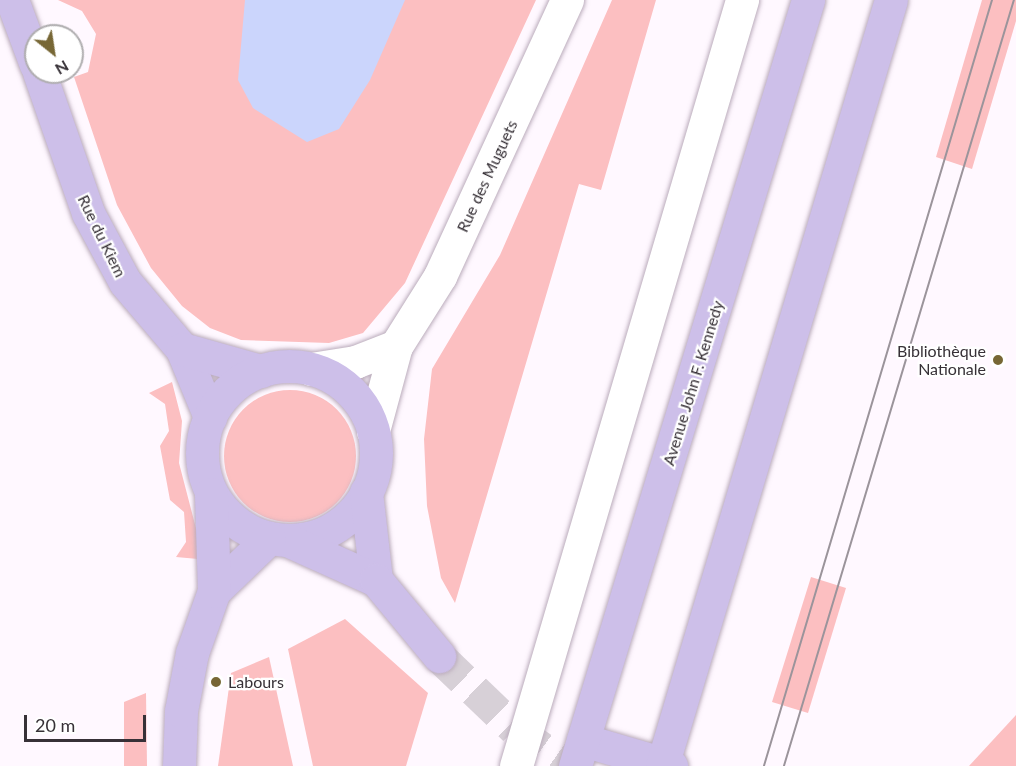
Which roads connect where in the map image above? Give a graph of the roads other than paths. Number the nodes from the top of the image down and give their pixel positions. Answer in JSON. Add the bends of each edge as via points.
{"nodes":[{"id":1,"x":12,"y":0,"type":"edge"},
{"id":2,"x":567,"y":0,"type":"edge"},
{"id":3,"x":742,"y":0,"type":"edge"},
{"id":4,"x":808,"y":0,"type":"edge"},
{"id":5,"x":891,"y":0,"type":"edge"},
{"id":6,"x":24,"y":32,"type":"edge"},
{"id":7,"x":43,"y":84,"type":"edge"},
{"id":8,"x":396,"y":346,"type":"junction"},
{"id":9,"x":182,"y":349,"type":"junction"},
{"id":10,"x":311,"y":369,"type":"junction"},
{"id":11,"x":261,"y":371,"type":"junction"},
{"id":12,"x":210,"y":417,"type":"junction"},
{"id":13,"x":373,"y":431,"type":"junction"},
{"id":14,"x":366,"y":492,"type":"junction"},
{"id":15,"x":212,"y":494,"type":"junction"},
{"id":16,"x":278,"y":539,"type":"junction"},
{"id":17,"x":376,"y":580,"type":"junction"},
{"id":18,"x":214,"y":591,"type":"junction"},
{"id":19,"x":439,"y":656,"type":"tunnel mouth"},
{"id":20,"x":579,"y":753,"type":"edge"},
{"id":21,"x":665,"y":765,"type":"edge"},
{"id":22,"x":179,"y":766,"type":"edge"},
{"id":23,"x":516,"y":766,"type":"edge"}],
"edges":[{"from":1,"to":6,"type":"main road"},
{"from":2,"to":8,"type":"street","name":"Rue des Muguets","via":[[440,276]]},
{"from":3,"to":23,"type":"street"},
{"from":4,"to":20,"type":"main road","name":"Avenue John F. Kennedy"},
{"from":5,"to":21,"type":"main road"},
{"from":7,"to":9,"type":"main road","name":"Rue du Kiem","via":[[87,213],[125,282]]},
{"from":8,"to":10,"type":"street","via":[[355,362]]},
{"from":8,"to":13,"type":"street","name":"Rue des Muguets"},
{"from":9,"to":11,"type":"main road"},
{"from":9,"to":12,"type":"main road","name":"Rue du Kiem"},
{"from":10,"to":11,"type":"main road"},
{"from":10,"to":13,"type":"main road","via":[[357,398]]},
{"from":11,"to":12,"type":"main road","via":[[231,388]]},
{"from":12,"to":15,"type":"main road","via":[[201,455]]},
{"from":13,"to":14,"type":"main road","via":[[374,473]]},
{"from":14,"to":16,"type":"main road","via":[[342,522]]},
{"from":14,"to":17,"type":"main road"},
{"from":15,"to":16,"type":"main road","via":[[235,522]]},
{"from":15,"to":18,"type":"main road"},
{"from":16,"to":17,"type":"main road"},
{"from":16,"to":18,"type":"main road"},
{"from":17,"to":19,"type":"main road"},
{"from":18,"to":22,"type":"main road","via":[[192,652],[180,711]]},
{"from":20,"to":21,"type":"main road"}]}
